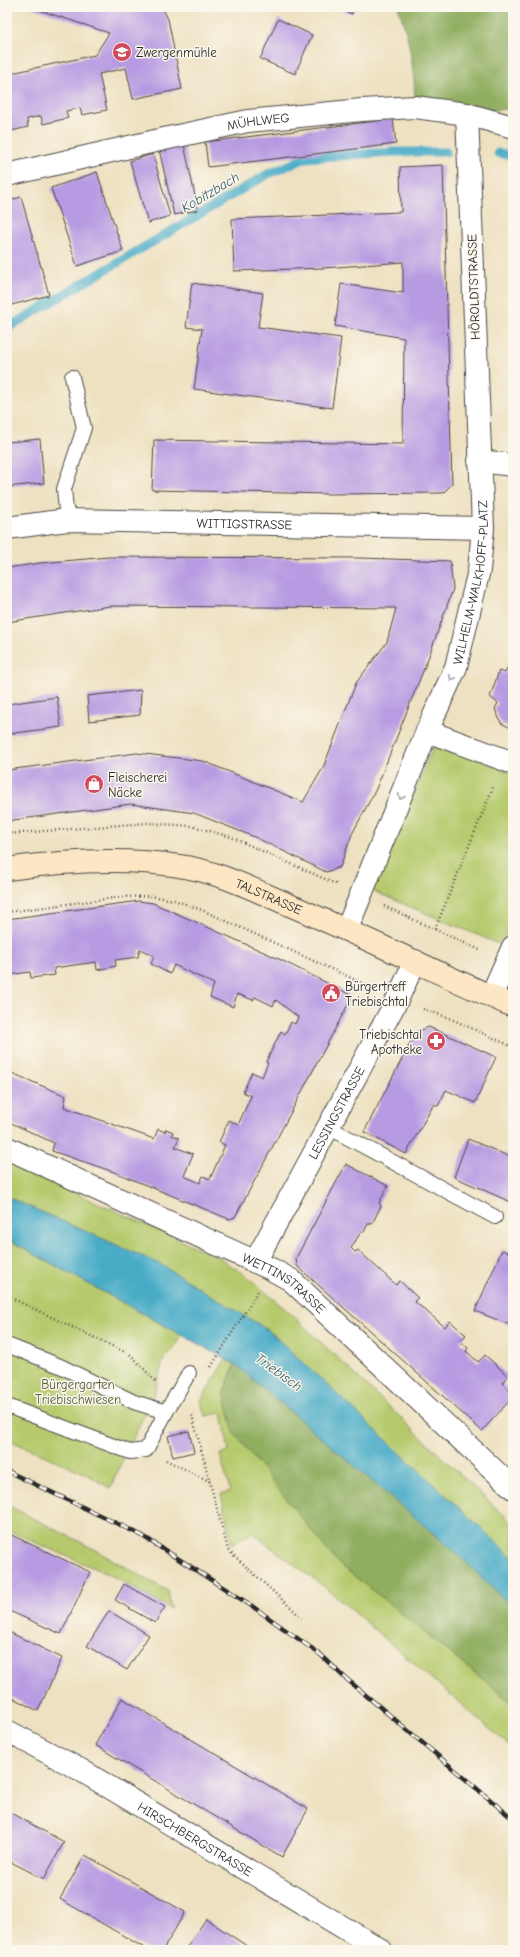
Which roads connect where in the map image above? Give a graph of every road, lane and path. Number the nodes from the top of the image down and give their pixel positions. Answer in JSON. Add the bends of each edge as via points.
{"nodes":[{"id":1,"x":467,"y":114,"type":"junction"},
{"id":2,"x":513,"y":127,"type":"edge"},
{"id":3,"x":7,"y":176,"type":"edge"},
{"id":4,"x":72,"y":377,"type":"dead end"},
{"id":5,"x":479,"y":461,"type":"junction"},
{"id":6,"x":513,"y":465,"type":"edge"},
{"id":7,"x":67,"y":520,"type":"junction"},
{"id":8,"x":7,"y":528,"type":"edge"},
{"id":9,"x":483,"y":528,"type":"junction"},
{"id":10,"x":427,"y":731,"type":"junction"},
{"id":11,"x":509,"y":761,"type":"edge"},
{"id":12,"x":7,"y":869,"type":"edge"},
{"id":13,"x":361,"y":895,"type":"junction"},
{"id":14,"x":7,"y":912,"type":"edge"},
{"id":15,"x":347,"y":929,"type":"junction"},
{"id":16,"x":435,"y":929,"type":"junction"},
{"id":17,"x":510,"y":955,"type":"edge"},
{"id":18,"x":415,"y":961,"type":"junction"},
{"id":19,"x":491,"y":996,"type":"junction"},
{"id":20,"x":397,"y":1000,"type":"junction"},
{"id":21,"x":513,"y":1006,"type":"edge"},
{"id":22,"x":513,"y":1047,"type":"edge"},
{"id":23,"x":328,"y":1127,"type":"junction"},
{"id":24,"x":7,"y":1148,"type":"edge"},
{"id":25,"x":495,"y":1217,"type":"dead end"},
{"id":26,"x":255,"y":1262,"type":"junction"},
{"id":27,"x":259,"y":1289,"type":"dead end"},
{"id":28,"x":7,"y":1296,"type":"edge"},
{"id":29,"x":7,"y":1345,"type":"edge"},
{"id":30,"x":210,"y":1369,"type":"dead end"},
{"id":31,"x":189,"y":1373,"type":"dead end"},
{"id":32,"x":7,"y":1406,"type":"edge"},
{"id":33,"x":168,"y":1407,"type":"junction"},
{"id":34,"x":190,"y":1408,"type":"dead end"},
{"id":35,"x":146,"y":1450,"type":"junction"},
{"id":36,"x":211,"y":1482,"type":"junction"},
{"id":37,"x":513,"y":1488,"type":"edge"},
{"id":38,"x":302,"y":1618,"type":"dead end"},
{"id":39,"x":7,"y":1731,"type":"edge"},
{"id":40,"x":381,"y":1950,"type":"edge"}],
"edges":[{"from":1,"to":2,"type":"street","name":"MÜHLWEG"},
{"from":1,"to":3,"type":"street","name":"MÜHLWEG","via":[[415,107],[248,121]]},
{"from":1,"to":5,"type":"street","name":"HÖROLDTSTRASSE"},
{"from":4,"to":7,"type":"lane","via":[[84,428],[64,489]]},
{"from":5,"to":6,"type":"street"},
{"from":5,"to":9,"type":"street","name":"WILHELM-WALKHOFF-PLATZ"},
{"from":7,"to":8,"type":"street","name":"WITTIGSTRASSE"},
{"from":7,"to":9,"type":"street","name":"WITTIGSTRASSE"},
{"from":9,"to":10,"type":"street","name":"WILHELM-WALKHOFF-PLATZ","one_way":true,"via":[[479,570],[456,667]]},
{"from":10,"to":11,"type":"street"},
{"from":10,"to":13,"type":"street","name":"WILHELM-WALKHOFF-PLATZ","one_way":true},
{"from":11,"to":16,"type":"path"},
{"from":12,"to":15,"type":"main road","name":"TALSTRASSE","via":[[89,861],[138,861],[180,866],[223,877]]},
{"from":13,"to":15,"type":"street","name":"WILHELM-WALKHOFF-PLATZ"},
{"from":13,"to":16,"type":"path"},
{"from":14,"to":20,"type":"path","via":[[121,897],[151,896],[174,900],[317,961]]},
{"from":15,"to":18,"type":"main road","name":"TALSTRASSE"},
{"from":16,"to":17,"type":"path"},
{"from":17,"to":19,"type":"street"},
{"from":18,"to":19,"type":"main road","name":"TALSTRASSE"},
{"from":18,"to":20,"type":"street","name":"LESSINGSTRASSE"},
{"from":19,"to":21,"type":"main road","name":"TALSTRASSE"},
{"from":20,"to":22,"type":"path","via":[[449,1018]]},
{"from":20,"to":23,"type":"street","name":"LESSINGSTRASSE"},
{"from":23,"to":25,"type":"lane"},
{"from":23,"to":26,"type":"street","name":"LESSINGSTRASSE"},
{"from":24,"to":26,"type":"street","name":"WETTINSTRASSE"},
{"from":26,"to":37,"type":"street","name":"WETTINSTRASSE","via":[[291,1280]]},
{"from":27,"to":30,"type":"path"},
{"from":28,"to":33,"type":"path","via":[[131,1355]]},
{"from":29,"to":33,"type":"lane","via":[[60,1366],[134,1402]]},
{"from":31,"to":33,"type":"lane"},
{"from":32,"to":35,"type":"lane","via":[[130,1452]]},
{"from":33,"to":35,"type":"lane"},
{"from":34,"to":36,"type":"path"},
{"from":35,"to":36,"type":"path"},
{"from":36,"to":38,"type":"path","via":[[228,1550]]},
{"from":39,"to":40,"type":"street","name":"HIRSCHBERGSTRASSE","via":[[79,1769]]}]}
